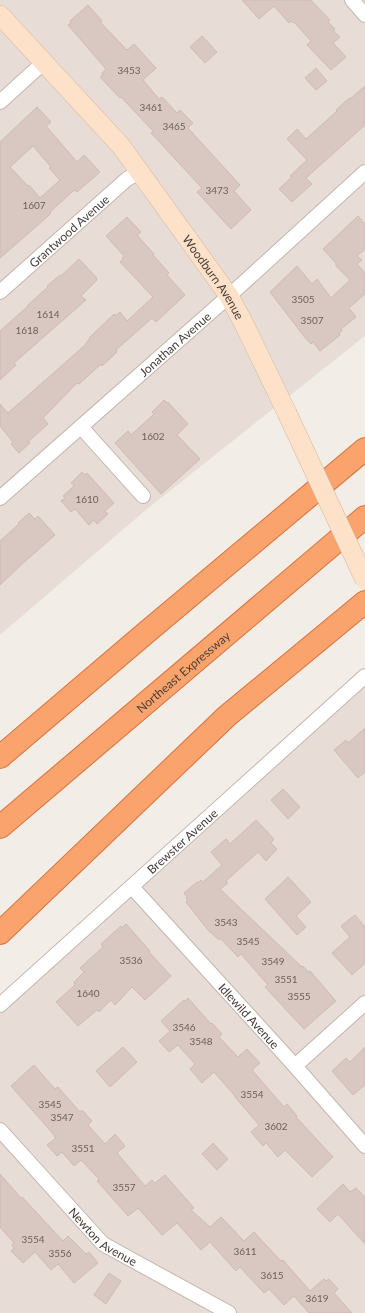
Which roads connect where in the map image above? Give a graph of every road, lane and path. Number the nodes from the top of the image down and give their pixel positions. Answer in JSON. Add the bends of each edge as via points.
{"nodes":[{"id":1,"x":352,"y":0,"type":"edge"},
{"id":2,"x":0,"y":15,"type":"edge"},
{"id":3,"x":365,"y":15,"type":"edge"},
{"id":4,"x":44,"y":63,"type":"junction"},
{"id":5,"x":0,"y":102,"type":"edge"},
{"id":6,"x":140,"y":172,"type":"junction"},
{"id":7,"x":365,"y":172,"type":"edge"},
{"id":8,"x":0,"y":292,"type":"edge"},
{"id":9,"x":228,"y":296,"type":"junction"},
{"id":10,"x":81,"y":427,"type":"junction"},
{"id":11,"x":365,"y":449,"type":"edge"},
{"id":12,"x":143,"y":496,"type":"dead end"},
{"id":13,"x":0,"y":498,"type":"edge"},
{"id":14,"x":365,"y":517,"type":"edge"},
{"id":15,"x":365,"y":580,"type":"edge"},
{"id":16,"x":365,"y":602,"type":"edge"},
{"id":17,"x":365,"y":676,"type":"edge"},
{"id":18,"x":0,"y":757,"type":"edge"},
{"id":19,"x":0,"y":827,"type":"edge"},
{"id":20,"x":132,"y":887,"type":"junction"},
{"id":21,"x":0,"y":933,"type":"edge"},
{"id":22,"x":365,"y":1003,"type":"edge"},
{"id":23,"x":0,"y":1005,"type":"edge"},
{"id":24,"x":295,"y":1066,"type":"junction"},
{"id":25,"x":0,"y":1130,"type":"edge"},
{"id":26,"x":365,"y":1146,"type":"edge"},
{"id":27,"x":229,"y":1313,"type":"edge"}],
"edges":[{"from":1,"to":3,"type":"street"},
{"from":2,"to":4,"type":"street","name":"Woodburn Avenue"},
{"from":4,"to":5,"type":"street"},
{"from":4,"to":6,"type":"street","name":"Woodburn Avenue","via":[[121,146]]},
{"from":6,"to":8,"type":"street","name":"Grantwood Avenue","via":[[127,179]]},
{"from":6,"to":9,"type":"street","name":"Woodburn Avenue"},
{"from":7,"to":9,"type":"street","name":"Jonathan Avenue"},
{"from":9,"to":10,"type":"street","name":"Jonathan Avenue"},
{"from":9,"to":15,"type":"street","name":"Woodburn Avenue","bridge":true,"via":[[287,412]]},
{"from":10,"to":12,"type":"street"},
{"from":10,"to":13,"type":"street","name":"Jonathan Avenue"},
{"from":11,"to":18,"type":"highway"},
{"from":14,"to":19,"type":"highway","name":"Northeast Expressway"},
{"from":16,"to":21,"type":"highway","via":[[227,716]]},
{"from":17,"to":20,"type":"street","name":"Brewster Avenue"},
{"from":20,"to":23,"type":"street","name":"Brewster Avenue"},
{"from":20,"to":24,"type":"street","name":"Idlewild Avenue"},
{"from":22,"to":24,"type":"street"},
{"from":24,"to":26,"type":"street","name":"Idlewild Avenue"},
{"from":25,"to":27,"type":"street","name":"Newton Avenue","via":[[103,1244]]}]}
